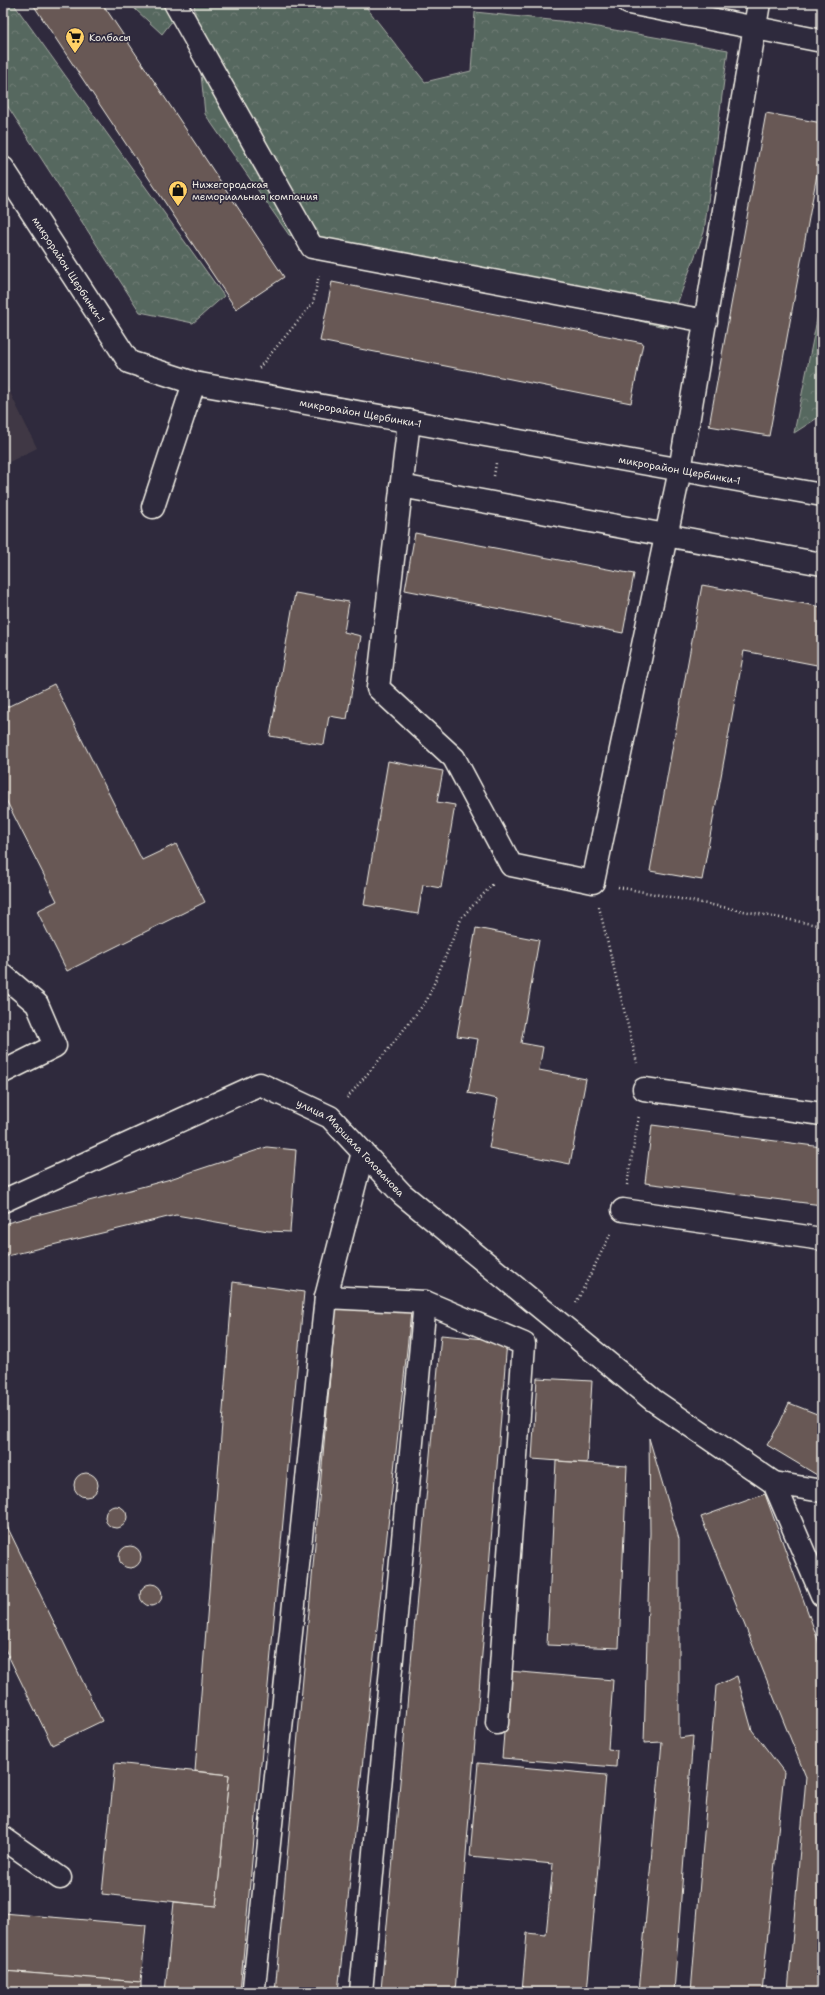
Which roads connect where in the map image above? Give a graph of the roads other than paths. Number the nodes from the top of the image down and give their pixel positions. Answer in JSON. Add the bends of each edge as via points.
{"nodes":[{"id":1,"x":175,"y":3,"type":"edge"},
{"id":2,"x":629,"y":3,"type":"edge"},
{"id":3,"x":759,"y":3,"type":"edge"},
{"id":4,"x":754,"y":28,"type":"junction"},
{"id":5,"x":822,"y":41,"type":"edge"},
{"id":6,"x":3,"y":168,"type":"edge"},
{"id":7,"x":706,"y":321,"type":"junction"},
{"id":8,"x":194,"y":383,"type":"junction"},
{"id":9,"x":409,"y":421,"type":"junction"},
{"id":10,"x":680,"y":470,"type":"junction"},
{"id":11,"x":401,"y":486,"type":"junction"},
{"id":12,"x":822,"y":495,"type":"edge"},
{"id":13,"x":153,"y":507,"type":"dead end"},
{"id":14,"x":666,"y":535,"type":"junction"},
{"id":15,"x":822,"y":564,"type":"edge"},
{"id":16,"x":3,"y":975,"type":"edge"},
{"id":17,"x":3,"y":1072,"type":"edge"},
{"id":18,"x":644,"y":1089,"type":"road end"},
{"id":19,"x":822,"y":1114,"type":"edge"},
{"id":20,"x":363,"y":1152,"type":"junction"},
{"id":21,"x":3,"y":1201,"type":"edge"},
{"id":22,"x":623,"y":1210,"type":"road end"},
{"id":23,"x":822,"y":1239,"type":"edge"},
{"id":24,"x":326,"y":1297,"type":"junction"},
{"id":25,"x":425,"y":1302,"type":"junction"},
{"id":26,"x":774,"y":1483,"type":"junction"},
{"id":27,"x":822,"y":1492,"type":"edge"},
{"id":28,"x":822,"y":1595,"type":"edge"},
{"id":29,"x":498,"y":1723,"type":"dead end"},
{"id":30,"x":3,"y":1838,"type":"edge"},
{"id":31,"x":60,"y":1878,"type":"dead end"},
{"id":32,"x":254,"y":1987,"type":"dead end"},
{"id":33,"x":361,"y":1992,"type":"edge"}],
"edges":[{"from":1,"to":7,"type":"street","via":[[312,247]]},
{"from":2,"to":4,"type":"street"},
{"from":3,"to":4,"type":"street"},
{"from":4,"to":5,"type":"street"},
{"from":4,"to":7,"type":"street"},
{"from":6,"to":8,"type":"street","name":"микрорайон Щербинки-1","via":[[128,362]]},
{"from":7,"to":10,"type":"street"},
{"from":8,"to":9,"type":"street","name":"микрорайон Щербинки-1"},
{"from":8,"to":13,"type":"street"},
{"from":9,"to":10,"type":"street","name":"микрорайон Щербинки-1"},
{"from":9,"to":11,"type":"street"},
{"from":10,"to":12,"type":"street","name":"микрорайон Щербинки-1"},
{"from":10,"to":14,"type":"street"},
{"from":11,"to":14,"type":"street"},
{"from":11,"to":14,"type":"street","via":[[378,688],[454,758],[511,865],[593,882]]},
{"from":14,"to":15,"type":"street"},
{"from":16,"to":17,"type":"street","via":[[38,1004],[55,1046]]},
{"from":18,"to":19,"type":"street"},
{"from":20,"to":21,"type":"street","name":"улица Маршала Голованова","via":[[330,1117],[260,1084]]},
{"from":20,"to":24,"type":"street"},
{"from":20,"to":26,"type":"street","name":"улица Маршала Голованова","via":[[402,1194],[653,1400]]},
{"from":22,"to":23,"type":"street"},
{"from":24,"to":25,"type":"street"},
{"from":24,"to":32,"type":"street"},
{"from":25,"to":29,"type":"street","via":[[524,1344]]},
{"from":25,"to":33,"type":"street"},
{"from":26,"to":27,"type":"street"},
{"from":26,"to":28,"type":"street"},
{"from":30,"to":31,"type":"street"}]}
